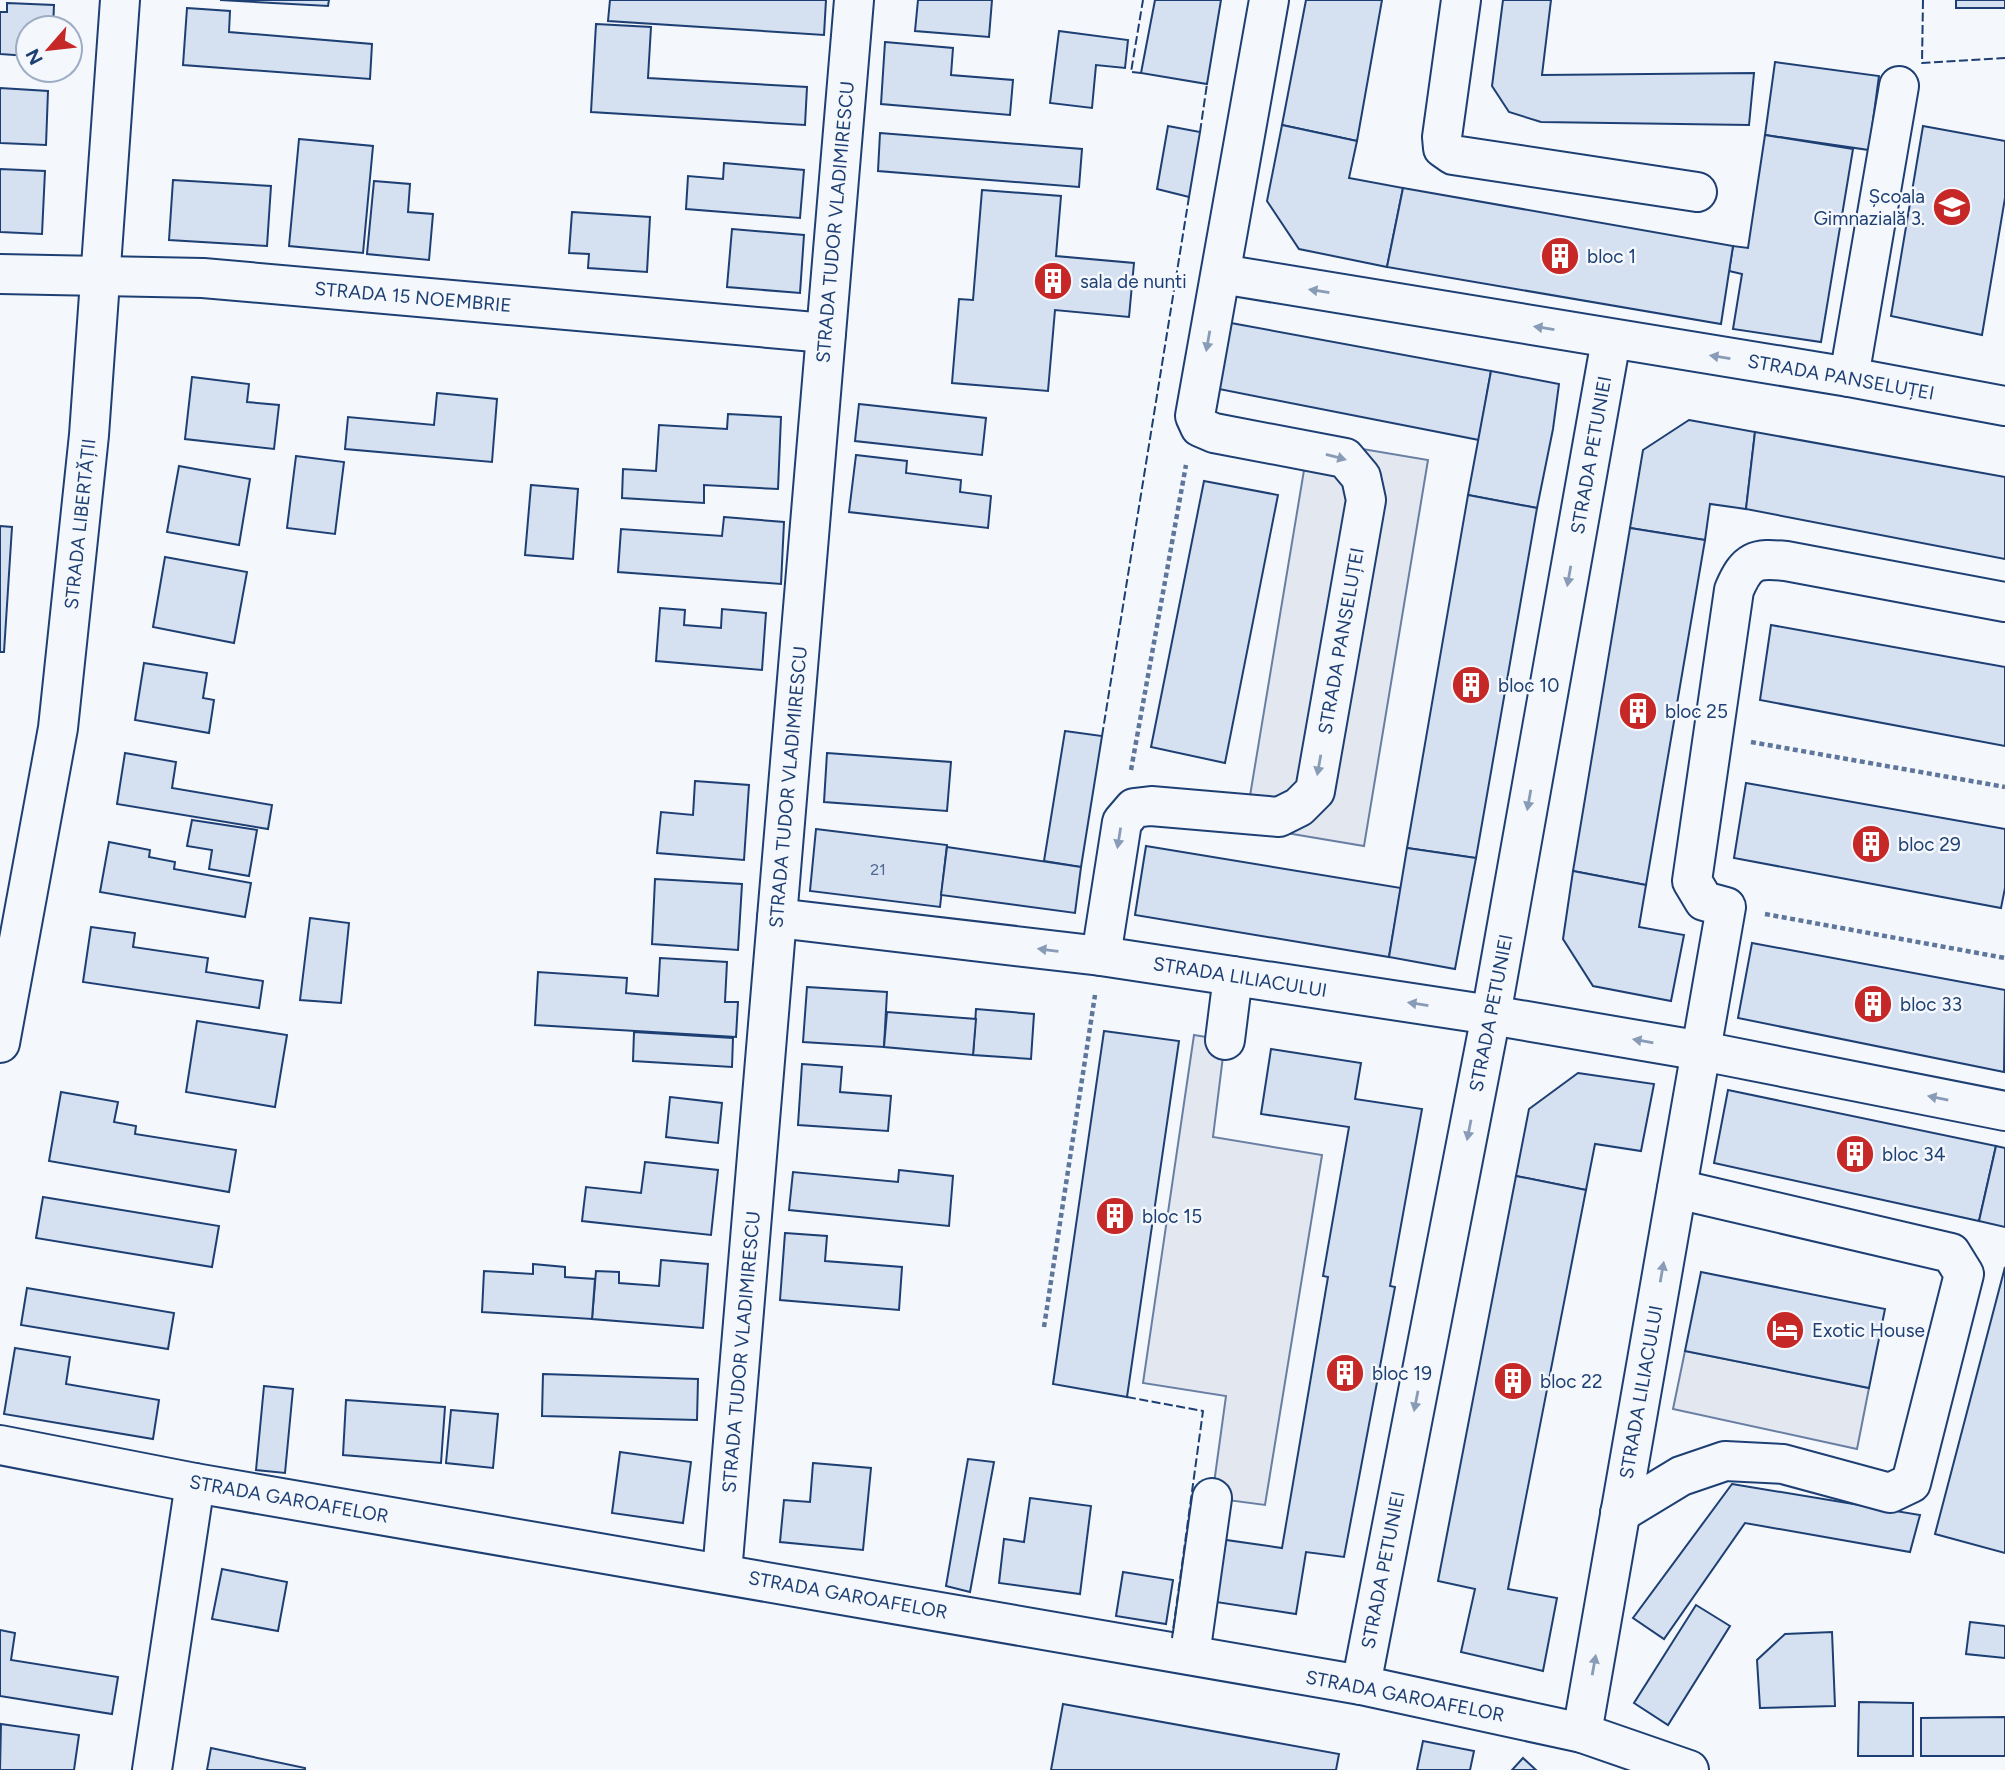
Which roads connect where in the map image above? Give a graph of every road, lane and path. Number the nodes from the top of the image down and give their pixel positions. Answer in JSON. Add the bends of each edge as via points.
{"nodes":[{"id":1,"x":120,"y":0,"type":"edge"},
{"id":2,"x":854,"y":0,"type":"edge"},
{"id":3,"x":1269,"y":0,"type":"edge"},
{"id":4,"x":1461,"y":0,"type":"edge"},
{"id":5,"x":1899,"y":86,"type":"dead end"},
{"id":6,"x":1697,"y":192,"type":"dead end"},
{"id":7,"x":0,"y":274,"type":"edge"},
{"id":8,"x":1220,"y":274,"type":"junction"},
{"id":9,"x":102,"y":275,"type":"junction"},
{"id":10,"x":826,"y":333,"type":"junction"},
{"id":11,"x":1611,"y":340,"type":"junction"},
{"id":12,"x":1849,"y":377,"type":"junction"},
{"id":13,"x":2005,"y":406,"type":"edge"},
{"id":14,"x":1195,"y":416,"type":"junction"},
{"id":15,"x":2005,"y":602,"type":"edge"},
{"id":16,"x":1712,"y":736,"type":"junction"},
{"id":17,"x":2005,"y":787,"type":"edge"},
{"id":18,"x":1122,"y":822,"type":"junction"},
{"id":19,"x":1726,"y":907,"type":"junction"},
{"id":20,"x":777,"y":918,"type":"junction"},
{"id":21,"x":1101,"y":956,"type":"junction"},
{"id":22,"x":2005,"y":958,"type":"edge"},
{"id":23,"x":1233,"y":976,"type":"junction"},
{"id":24,"x":1491,"y":1015,"type":"junction"},
{"id":25,"x":1225,"y":1040,"type":"dead end"},
{"id":26,"x":0,"y":1042,"type":"edge"},
{"id":27,"x":1702,"y":1051,"type":"junction"},
{"id":28,"x":2005,"y":1111,"type":"edge"},
{"id":29,"x":1677,"y":1189,"type":"junction"},
{"id":30,"x":1044,"y":1327,"type":"dead end"},
{"id":31,"x":0,"y":1445,"type":"edge"},
{"id":32,"x":195,"y":1483,"type":"junction"},
{"id":33,"x":1212,"y":1498,"type":"dead end"},
{"id":34,"x":1620,"y":1513,"type":"junction"},
{"id":35,"x":722,"y":1573,"type":"junction"},
{"id":36,"x":1190,"y":1655,"type":"junction"},
{"id":37,"x":1361,"y":1685,"type":"junction"},
{"id":38,"x":1582,"y":1733,"type":"junction"},
{"id":39,"x":152,"y":1770,"type":"edge"},
{"id":40,"x":1689,"y":1770,"type":"edge"}],
"edges":[{"from":1,"to":9,"type":"street","name":"STRADA LIBERTĂȚII"},
{"from":2,"to":10,"type":"street","name":"STRADA TUDOR VLADIMIRESCU"},
{"from":3,"to":8,"type":"street"},
{"from":4,"to":6,"type":"street","via":[[1443,148],[1453,155]]},
{"from":5,"to":12,"type":"street"},
{"from":7,"to":9,"type":"street","name":"STRADA 15 NOEMBRIE"},
{"from":11,"to":8,"type":"street","name":"STRADA PANSELUȚEI","one_way":true},
{"from":8,"to":14,"type":"street","one_way":true},
{"from":9,"to":10,"type":"street","name":"STRADA 15 NOEMBRIE","via":[[203,278]]},
{"from":9,"to":26,"type":"street","name":"STRADA LIBERTĂȚII","via":[[58,728]]},
{"from":10,"to":20,"type":"street","name":"STRADA TUDOR VLADIMIRESCU"},
{"from":12,"to":11,"type":"street","name":"STRADA PANSELUȚEI","one_way":true},
{"from":11,"to":24,"type":"street","name":"STRADA PETUNIEI","one_way":true},
{"from":12,"to":13,"type":"street","name":"STRADA PANSELUȚEI"},
{"from":14,"to":18,"type":"path"},
{"from":14,"to":18,"type":"street","name":"STRADA PANSELUȚEI","one_way":true,"via":[[1200,426],[1214,433],[1346,458],[1361,478],[1366,500],[1320,764],[1315,790],[1299,807],[1279,817],[1151,806],[1134,808]]},
{"from":15,"to":16,"type":"street","via":[[1762,559],[1742,571],[1734,590]]},
{"from":16,"to":17,"type":"path"},
{"from":16,"to":19,"type":"street","via":[[1692,881],[1704,901]]},
{"from":18,"to":21,"type":"street","one_way":true},
{"from":19,"to":22,"type":"path"},
{"from":19,"to":27,"type":"street"},
{"from":21,"to":20,"type":"street","name":"STRADA LILIACULUI","one_way":true},
{"from":20,"to":35,"type":"street","name":"STRADA TUDOR VLADIMIRESCU"},
{"from":21,"to":23,"type":"street","name":"STRADA LILIACULUI"},
{"from":21,"to":30,"type":"path"},
{"from":24,"to":23,"type":"street","name":"STRADA LILIACULUI","one_way":true},
{"from":23,"to":25,"type":"street"},
{"from":27,"to":24,"type":"street","name":"STRADA LILIACULUI","one_way":true},
{"from":24,"to":37,"type":"street","name":"STRADA PETUNIEI","one_way":true},
{"from":28,"to":27,"type":"street","name":"STRADA LILIACULUI","one_way":true},
{"from":27,"to":29,"type":"street","name":"STRADA LILIACULUI"},
{"from":34,"to":29,"type":"street","name":"STRADA LILIACULUI","one_way":true},
{"from":29,"to":34,"type":"street","via":[[1951,1253],[1964,1274],[1911,1483],[1890,1493],[1783,1464],[1725,1461],[1681,1476]]},
{"from":31,"to":32,"type":"street","name":"STRADA GAROAFELOR"},
{"from":32,"to":35,"type":"street","name":"STRADA GAROAFELOR"},
{"from":32,"to":39,"type":"street"},
{"from":33,"to":36,"type":"street"},
{"from":38,"to":34,"type":"street","name":"STRADA LILIACULUI","one_way":true},
{"from":35,"to":36,"type":"street","name":"STRADA GAROAFELOR"},
{"from":36,"to":37,"type":"street","name":"STRADA GAROAFELOR"},
{"from":37,"to":38,"type":"street","name":"STRADA GAROAFELOR"},
{"from":38,"to":40,"type":"street","name":"STRADA GAROAFELOR"}]}
